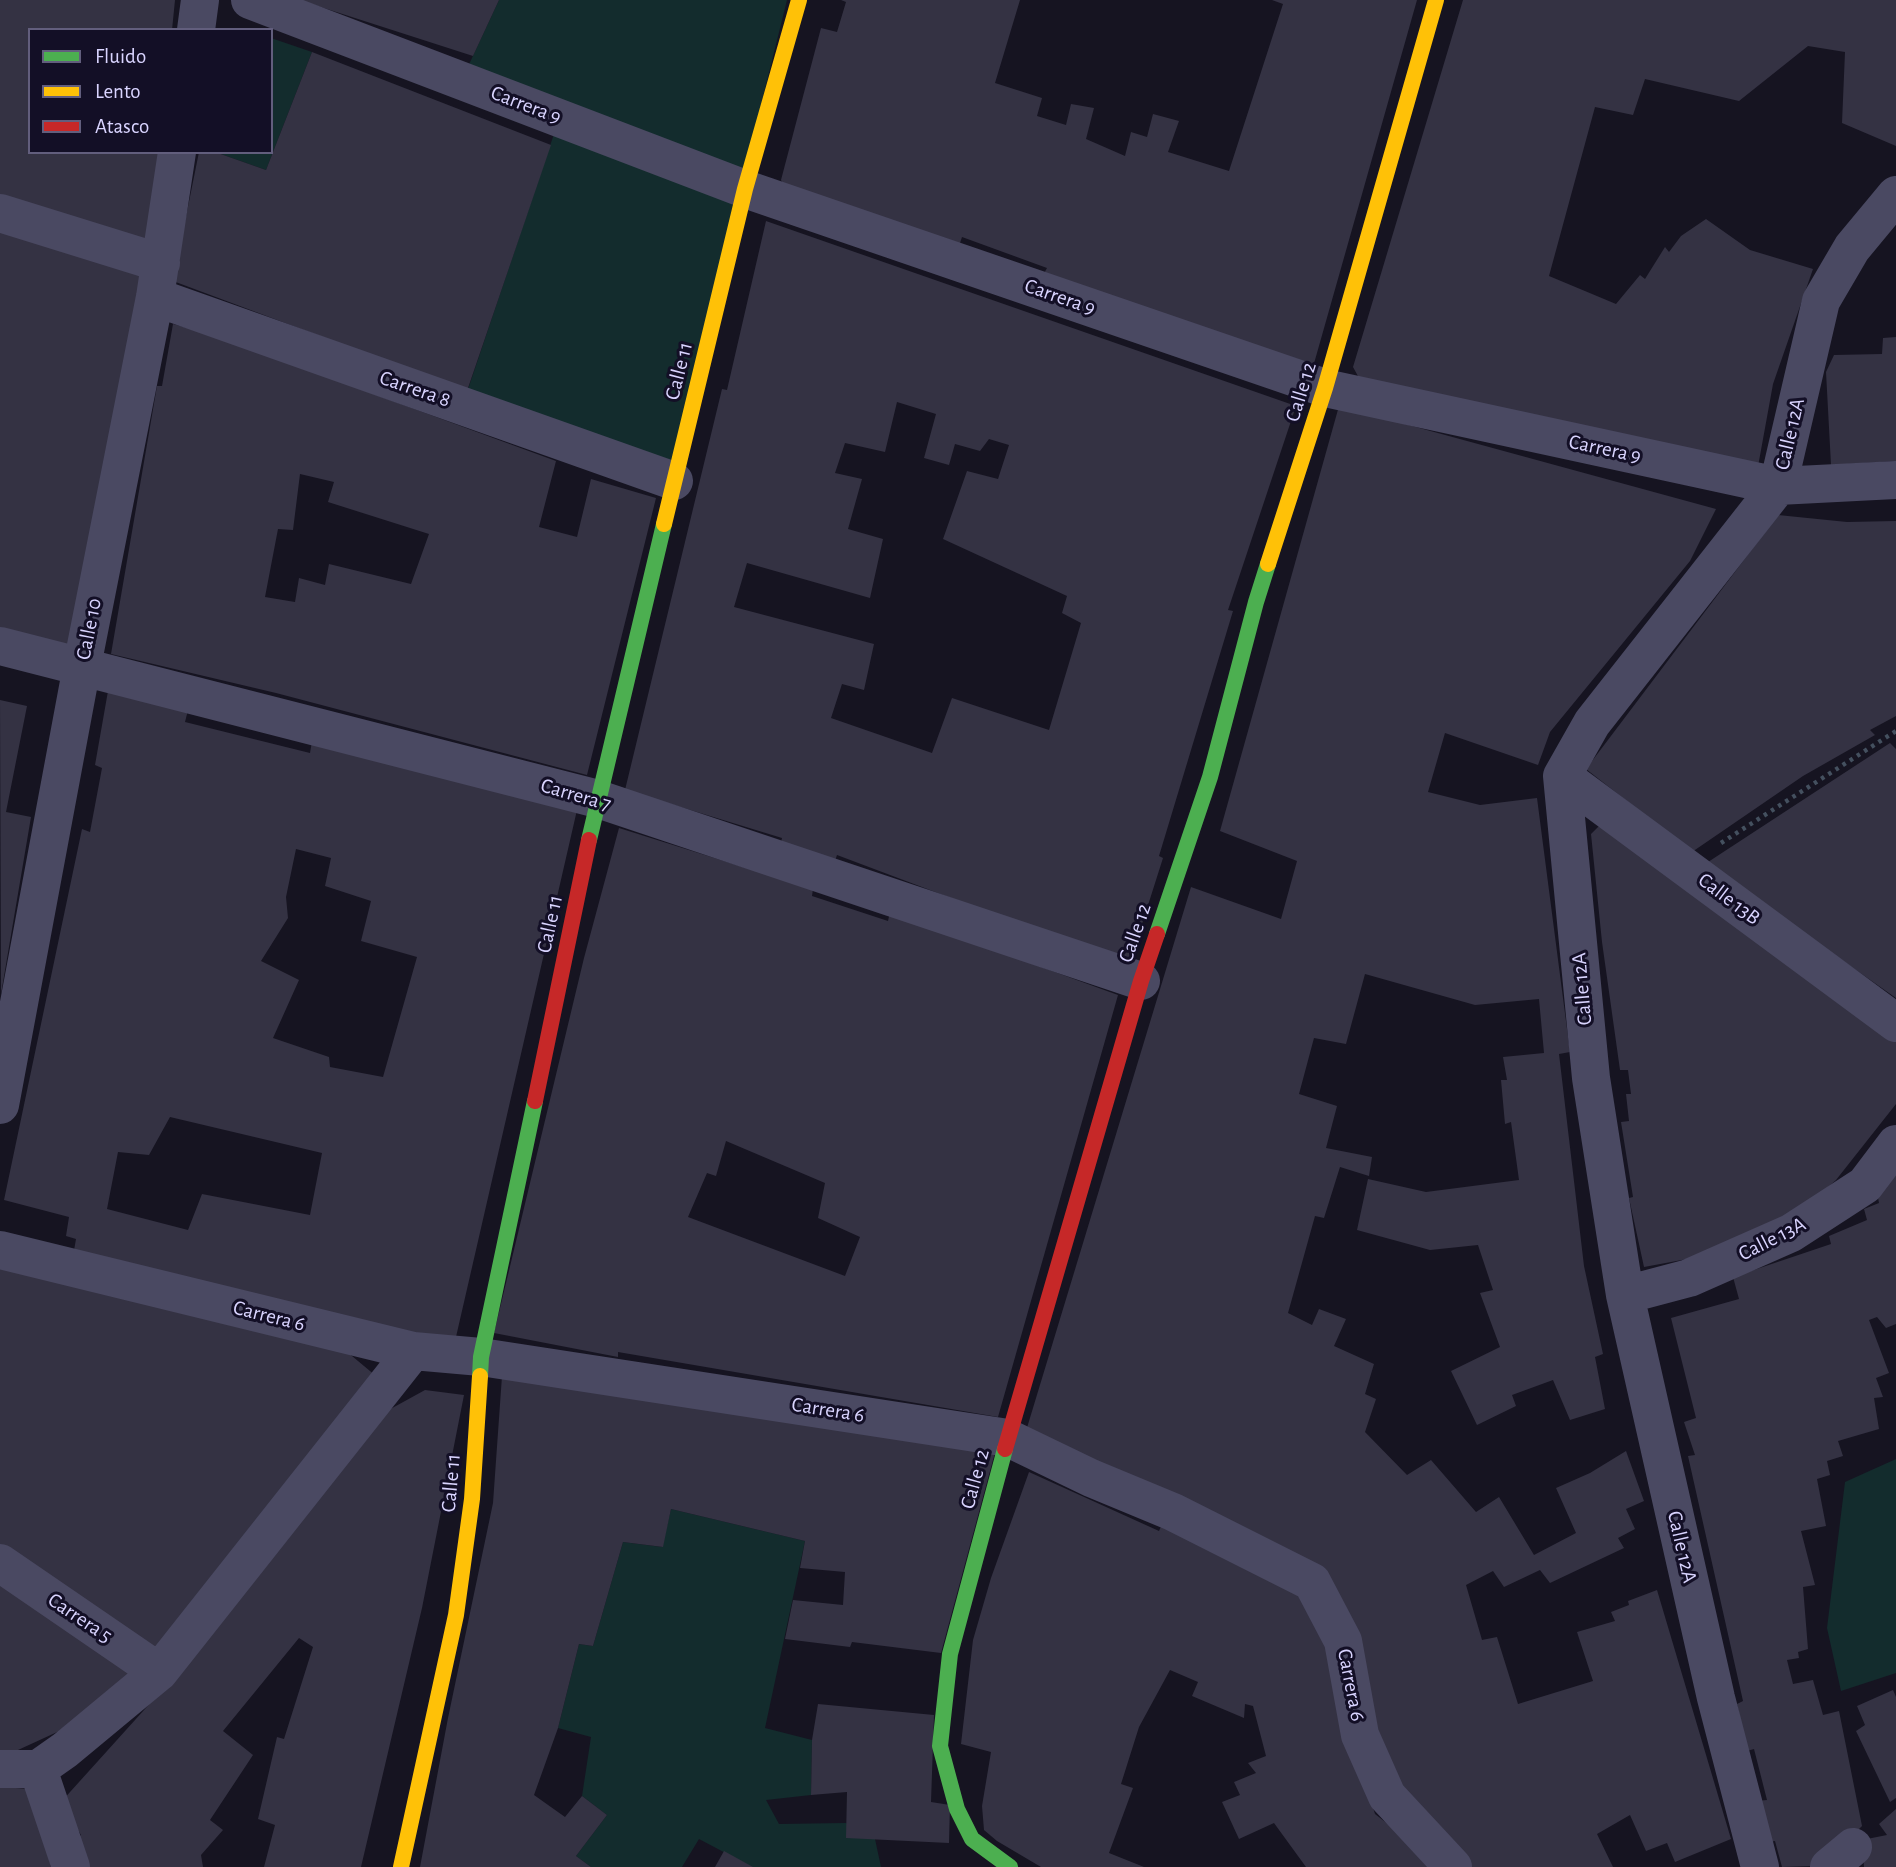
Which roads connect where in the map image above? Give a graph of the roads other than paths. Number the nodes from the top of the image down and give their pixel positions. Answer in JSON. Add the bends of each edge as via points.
{"nodes":[{"id":1,"x":200,"y":0,"type":"edge"},
{"id":2,"x":250,"y":0,"type":"edge"},
{"id":3,"x":799,"y":0,"type":"edge"},
{"id":4,"x":1436,"y":0,"type":"edge"},
{"id":5,"x":196,"y":28,"type":"edge"},
{"id":6,"x":177,"y":154,"type":"edge"},
{"id":7,"x":745,"y":189,"type":"junction"},
{"id":8,"x":1896,"y":195,"type":"edge"},
{"id":9,"x":0,"y":213,"type":"edge"},
{"id":10,"x":158,"y":280,"type":"junction"},
{"id":11,"x":1325,"y":388,"type":"junction"},
{"id":12,"x":1896,"y":480,"type":"edge"},
{"id":13,"x":674,"y":481,"type":"junction"},
{"id":14,"x":1778,"y":486,"type":"junction"},
{"id":15,"x":0,"y":646,"type":"edge"},
{"id":16,"x":82,"y":666,"type":"junction"},
{"id":17,"x":1562,"y":776,"type":"junction"},
{"id":18,"x":598,"y":799,"type":"junction"},
{"id":19,"x":1141,"y":981,"type":"junction"},
{"id":20,"x":1896,"y":1023,"type":"edge"},
{"id":21,"x":0,"y":1105,"type":"edge"},
{"id":22,"x":1896,"y":1144,"type":"edge"},
{"id":23,"x":0,"y":1250,"type":"edge"},
{"id":24,"x":1625,"y":1295,"type":"junction"},
{"id":25,"x":413,"y":1351,"type":"junction"},
{"id":26,"x":481,"y":1357,"type":"junction"},
{"id":27,"x":1008,"y":1438,"type":"junction"},
{"id":28,"x":0,"y":1563,"type":"edge"},
{"id":29,"x":159,"y":1672,"type":"junction"},
{"id":30,"x":0,"y":1769,"type":"edge"},
{"id":31,"x":38,"y":1769,"type":"junction"},
{"id":32,"x":71,"y":1867,"type":"edge"},
{"id":33,"x":401,"y":1867,"type":"edge"},
{"id":34,"x":1010,"y":1867,"type":"edge"},
{"id":35,"x":1453,"y":1867,"type":"edge"},
{"id":36,"x":1760,"y":1867,"type":"edge"}],
"edges":[{"from":1,"to":5,"type":"street"},
{"from":2,"to":7,"type":"street","name":"Carrera 9"},
{"from":3,"to":7,"type":"street","name":"Calle 11"},
{"from":4,"to":11,"type":"street","name":"Calle 12"},
{"from":6,"to":10,"type":"street","name":"Calle 10"},
{"from":7,"to":11,"type":"street","name":"Carrera 9"},
{"from":7,"to":13,"type":"street","name":"Calle 11"},
{"from":8,"to":14,"type":"street","name":"Calle 12A","via":[[1852,248],[1821,301]]},
{"from":9,"to":10,"type":"street","name":"Carrera 8"},
{"from":10,"to":13,"type":"street","name":"Carrera 8"},
{"from":10,"to":16,"type":"street","name":"Calle 10"},
{"from":11,"to":14,"type":"street","name":"Carrera 9"},
{"from":11,"to":19,"type":"street","name":"Calle 12","via":[[1256,602],[1210,777]]},
{"from":12,"to":14,"type":"street","name":"Carrera 9"},
{"from":13,"to":18,"type":"street","name":"Calle 11"},
{"from":14,"to":17,"type":"street","name":"Calle 12A","via":[[1592,723]]},
{"from":15,"to":16,"type":"street","name":"Carrera 7"},
{"from":16,"to":18,"type":"street","name":"Carrera 7"},
{"from":16,"to":21,"type":"street","name":"Calle 10"},
{"from":17,"to":20,"type":"street","name":"Calle 13B"},
{"from":17,"to":24,"type":"street","name":"Calle 12A","via":[[1591,1078]]},
{"from":18,"to":19,"type":"street","name":"Carrera 7"},
{"from":18,"to":26,"type":"street","name":"Calle 11"},
{"from":19,"to":27,"type":"street","name":"Calle 12"},
{"from":22,"to":24,"type":"street","name":"Calle 13A","via":[[1865,1185],[1791,1233],[1689,1278]]},
{"from":23,"to":25,"type":"street","name":"Carrera 6"},
{"from":24,"to":36,"type":"street","name":"Calle 12A","via":[[1716,1698]]},
{"from":25,"to":26,"type":"street","name":"Carrera 6"},
{"from":25,"to":29,"type":"street"},
{"from":26,"to":27,"type":"street","name":"Carrera 6"},
{"from":26,"to":33,"type":"street","name":"Calle 11","via":[[472,1499],[456,1615]]},
{"from":27,"to":34,"type":"street","name":"Calle 12","via":[[950,1654],[940,1746],[957,1809],[972,1839]]},
{"from":27,"to":35,"type":"street","name":"Carrera 6","via":[[1173,1512],[1312,1582],[1343,1641],[1360,1735],[1387,1796]]},
{"from":28,"to":29,"type":"street","name":"Carrera 5"},
{"from":29,"to":31,"type":"street"},
{"from":30,"to":31,"type":"street"},
{"from":31,"to":32,"type":"street"}]}
